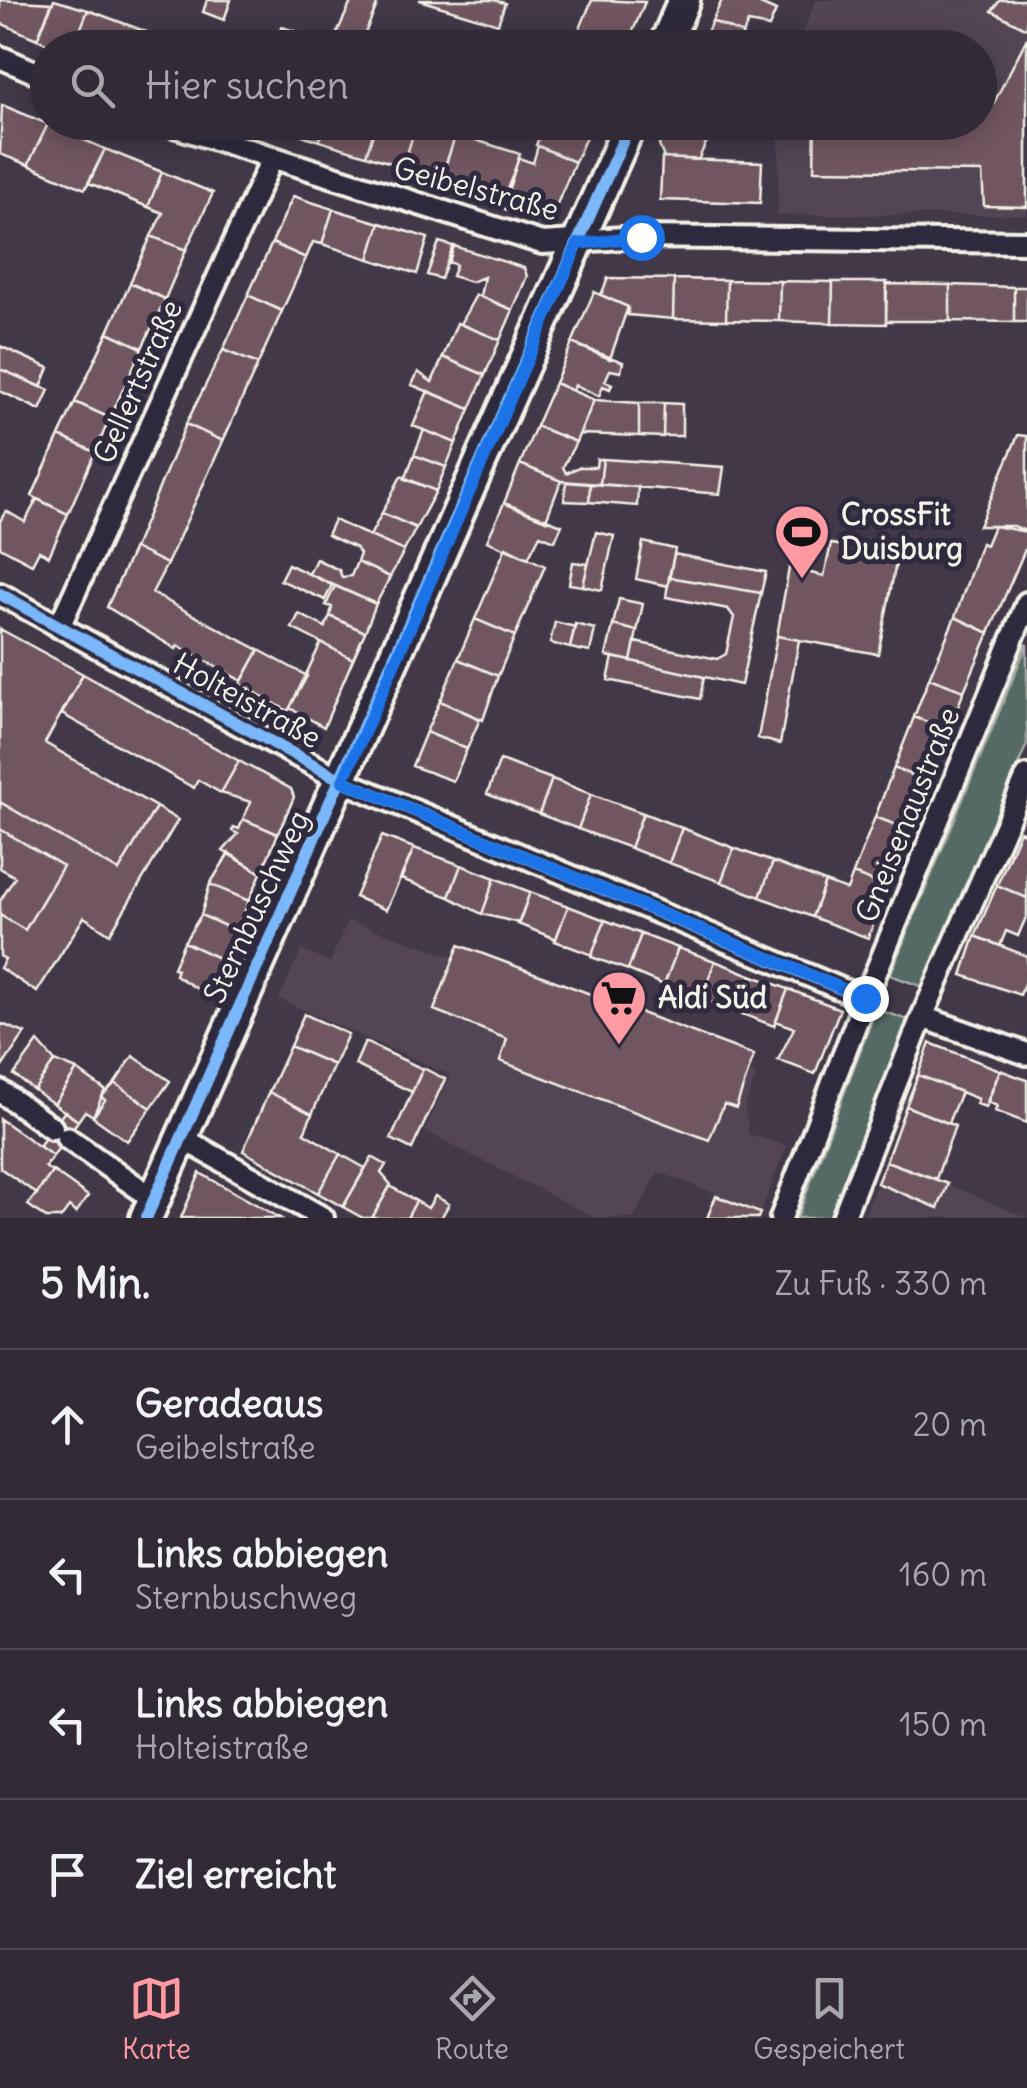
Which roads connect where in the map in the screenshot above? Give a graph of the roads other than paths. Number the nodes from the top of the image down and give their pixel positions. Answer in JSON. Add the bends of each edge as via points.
{"nodes":[{"id":1,"x":684,"y":0,"type":"edge"},
{"id":2,"x":672,"y":30,"type":"edge"},
{"id":3,"x":0,"y":57,"type":"edge"},
{"id":4,"x":30,"y":70,"type":"edge"},
{"id":5,"x":212,"y":140,"type":"edge"},
{"id":6,"x":623,"y":140,"type":"edge"},
{"id":7,"x":271,"y":161,"type":"junction"},
{"id":8,"x":1027,"y":242,"type":"edge"},
{"id":9,"x":578,"y":244,"type":"junction"},
{"id":10,"x":0,"y":594,"type":"edge"},
{"id":11,"x":1027,"y":603,"type":"edge"},
{"id":12,"x":60,"y":627,"type":"junction"},
{"id":13,"x":1027,"y":776,"type":"edge"},
{"id":14,"x":343,"y":781,"type":"junction"},
{"id":15,"x":865,"y":998,"type":"junction"},
{"id":16,"x":922,"y":1017,"type":"junction"},
{"id":17,"x":1027,"y":1054,"type":"edge"},
{"id":18,"x":0,"y":1091,"type":"edge"},
{"id":19,"x":182,"y":1138,"type":"junction"},
{"id":20,"x":150,"y":1209,"type":"edge"},
{"id":21,"x":323,"y":1218,"type":"edge"},
{"id":22,"x":781,"y":1218,"type":"edge"},
{"id":23,"x":843,"y":1218,"type":"edge"}],
"edges":[{"from":1,"to":2,"type":"main road"},
{"from":3,"to":4,"type":"street"},
{"from":5,"to":7,"type":"street","name":"Geibelstraße"},
{"from":6,"to":9,"type":"main road","name":"Sternbuschweg"},
{"from":7,"to":9,"type":"street","name":"Geibelstraße","via":[[532,241]]},
{"from":7,"to":12,"type":"street","name":"Gellertstraße"},
{"from":8,"to":9,"type":"street","name":"Geibelstraße","via":[[641,237]]},
{"from":9,"to":14,"type":"main road","name":"Sternbuschweg"},
{"from":10,"to":12,"type":"street","name":"Holteistraße"},
{"from":11,"to":15,"type":"street","name":"Gneisenaustraße"},
{"from":12,"to":14,"type":"street","name":"Holteistraße"},
{"from":13,"to":16,"type":"street"},
{"from":14,"to":15,"type":"street","name":"Holteistraße"},
{"from":14,"to":19,"type":"main road","name":"Sternbuschweg"},
{"from":15,"to":22,"type":"street","name":"Gneisenaustraße"},
{"from":16,"to":17,"type":"street"},
{"from":16,"to":23,"type":"street"},
{"from":18,"to":20,"type":"street"},
{"from":19,"to":20,"type":"main road","name":"Sternbuschweg"},
{"from":19,"to":21,"type":"street"}]}
